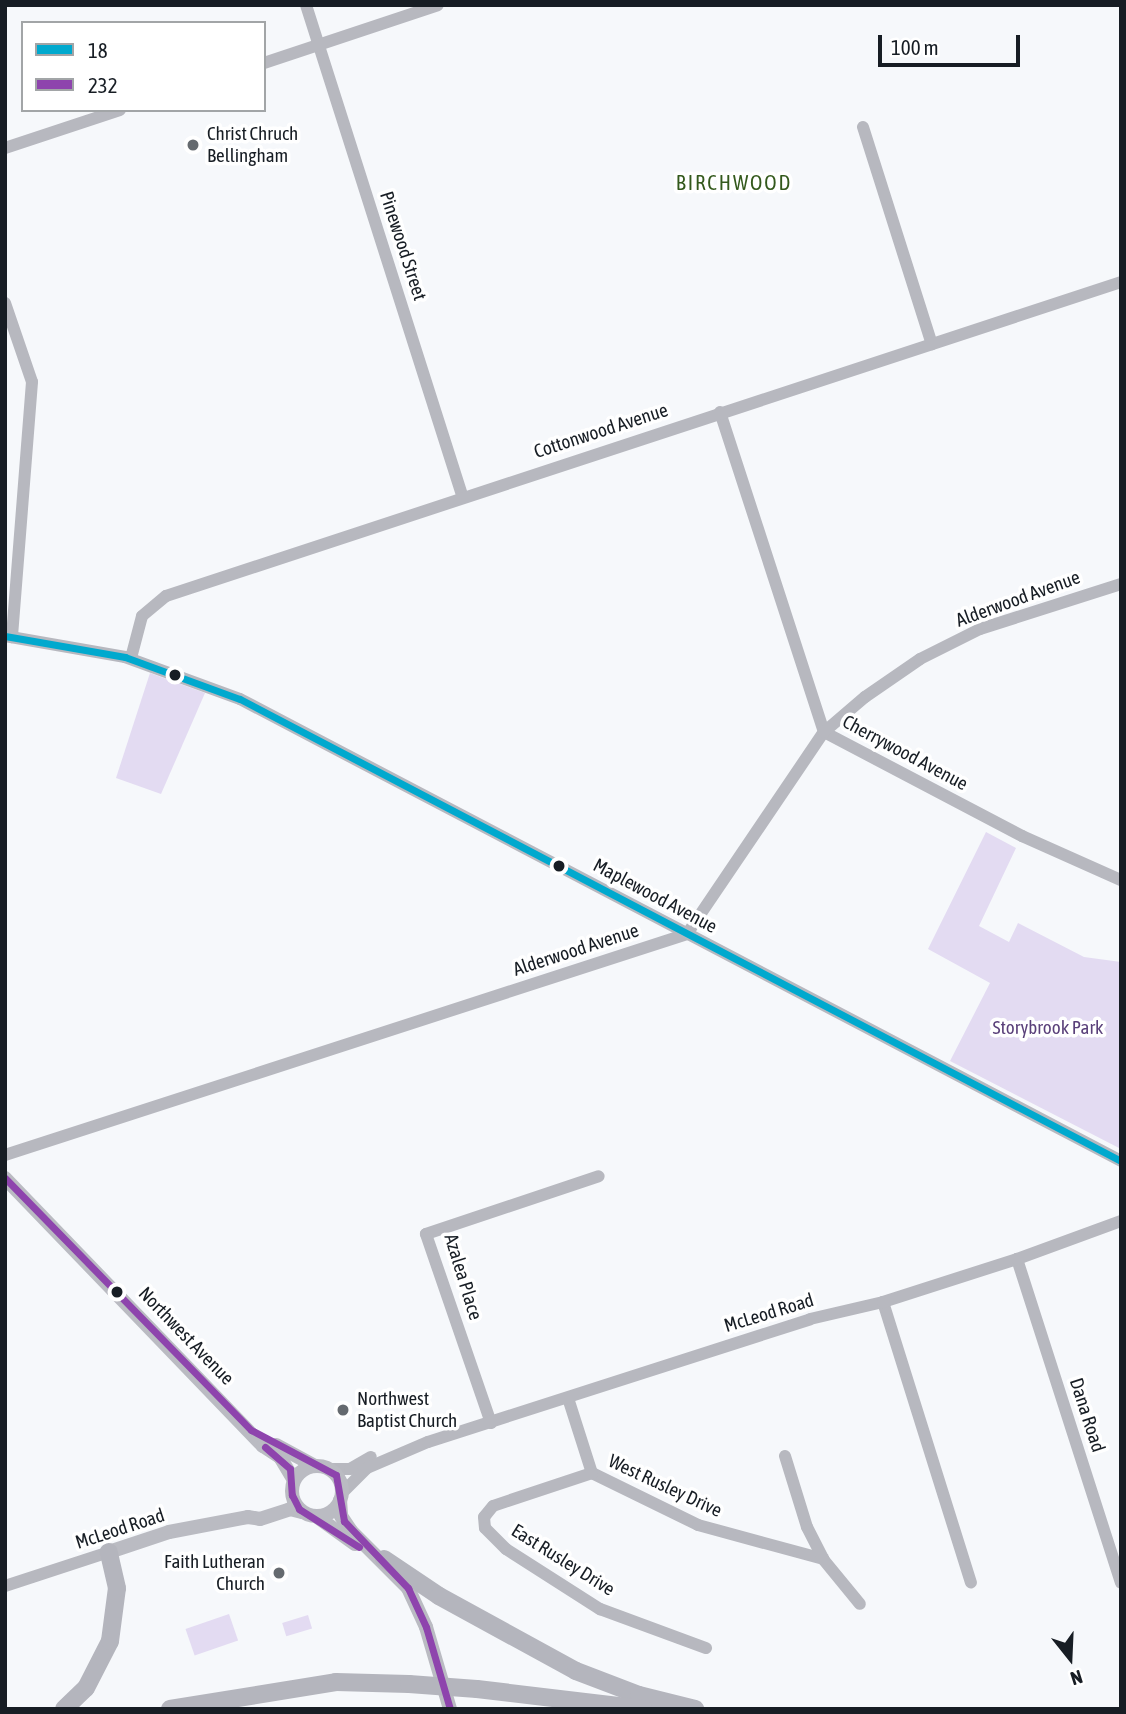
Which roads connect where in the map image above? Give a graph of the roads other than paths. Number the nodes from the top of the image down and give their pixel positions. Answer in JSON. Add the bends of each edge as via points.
{"nodes":[{"id":1,"x":306,"y":5,"type":"edge"},
{"id":2,"x":438,"y":5,"type":"edge"},
{"id":3,"x":318,"y":45,"type":"junction"},
{"id":4,"x":266,"y":62,"type":"edge"},
{"id":5,"x":114,"y":112,"type":"edge"},
{"id":6,"x":863,"y":127,"type":"dead end"},
{"id":7,"x":5,"y":148,"type":"edge"},
{"id":8,"x":1121,"y":282,"type":"edge"},
{"id":9,"x":5,"y":303,"type":"edge"},
{"id":10,"x":932,"y":344,"type":"junction"},
{"id":11,"x":720,"y":412,"type":"junction"},
{"id":12,"x":463,"y":498,"type":"junction"},
{"id":13,"x":1121,"y":584,"type":"edge"},
{"id":14,"x":8,"y":637,"type":"edge"},
{"id":15,"x":131,"y":658,"type":"junction"},
{"id":16,"x":824,"y":732,"type":"junction"},
{"id":17,"x":1121,"y":880,"type":"edge"},
{"id":18,"x":687,"y":934,"type":"junction"},
{"id":19,"x":5,"y":1155,"type":"edge"},
{"id":20,"x":1121,"y":1161,"type":"edge"},
{"id":21,"x":599,"y":1176,"type":"dead end"},
{"id":22,"x":5,"y":1178,"type":"edge"},
{"id":23,"x":1121,"y":1222,"type":"edge"},
{"id":24,"x":1017,"y":1259,"type":"junction"},
{"id":25,"x":883,"y":1302,"type":"junction"},
{"id":26,"x":568,"y":1398,"type":"junction"},
{"id":27,"x":491,"y":1423,"type":"junction"},
{"id":28,"x":251,"y":1430,"type":"junction"},
{"id":29,"x":428,"y":1442,"type":"junction"},
{"id":30,"x":785,"y":1456,"type":"dead end"},
{"id":31,"x":322,"y":1468,"type":"junction"},
{"id":32,"x":592,"y":1473,"type":"junction"},
{"id":33,"x":293,"y":1483,"type":"junction"},
{"id":34,"x":341,"y":1497,"type":"junction"},
{"id":35,"x":309,"y":1514,"type":"junction"},
{"id":36,"x":248,"y":1517,"type":"junction"},
{"id":37,"x":109,"y":1552,"type":"junction"},
{"id":38,"x":384,"y":1559,"type":"junction"},
{"id":39,"x":823,"y":1559,"type":"junction"},
{"id":40,"x":971,"y":1582,"type":"dead end"},
{"id":41,"x":1121,"y":1583,"type":"edge"},
{"id":42,"x":5,"y":1587,"type":"edge"},
{"id":43,"x":414,"y":1601,"type":"junction"},
{"id":44,"x":860,"y":1604,"type":"dead end"},
{"id":45,"x":706,"y":1648,"type":"dead end"},
{"id":46,"x":64,"y":1709,"type":"edge"},
{"id":47,"x":170,"y":1709,"type":"edge"},
{"id":48,"x":450,"y":1709,"type":"edge"},
{"id":49,"x":644,"y":1709,"type":"edge"},
{"id":50,"x":695,"y":1709,"type":"edge"}],
"edges":[{"from":1,"to":3,"type":"street","name":"Pinewood Street"},
{"from":2,"to":3,"type":"street"},
{"from":3,"to":4,"type":"street"},
{"from":3,"to":12,"type":"street","name":"Pinewood Street"},
{"from":5,"to":7,"type":"street"},
{"from":6,"to":10,"type":"street"},
{"from":8,"to":10,"type":"street","name":"Cottonwood Avenue"},
{"from":9,"to":14,"type":"street","via":[[32,382]]},
{"from":10,"to":11,"type":"street","name":"Cottonwood Avenue"},
{"from":11,"to":12,"type":"street","name":"Cottonwood Avenue"},
{"from":11,"to":16,"type":"street","name":"Cherrywood Avenue"},
{"from":12,"to":15,"type":"street","name":"Cottonwood Avenue","via":[[166,596],[142,616]]},
{"from":13,"to":16,"type":"street","name":"Alderwood Avenue","via":[[980,629],[920,659]]},
{"from":14,"to":15,"type":"street","name":"Maplewood Avenue"},
{"from":15,"to":18,"type":"street","name":"Maplewood Avenue","via":[[240,699]]},
{"from":16,"to":17,"type":"street","name":"Cherrywood Avenue","via":[[1022,836]]},
{"from":16,"to":18,"type":"street","name":"Alderwood Avenue"},
{"from":18,"to":19,"type":"street","name":"Alderwood Avenue"},
{"from":18,"to":20,"type":"street","name":"Maplewood Avenue"},
{"from":21,"to":27,"type":"street","name":"Azalea Place","via":[[426,1234]]},
{"from":22,"to":28,"type":"main road","name":"Northwest Avenue"},
{"from":23,"to":24,"type":"street","name":"McLeod Road"},
{"from":24,"to":25,"type":"street","name":"McLeod Road"},
{"from":24,"to":41,"type":"street","name":"Dana Road"},
{"from":25,"to":26,"type":"street","name":"McLeod Road","via":[[810,1319]]},
{"from":25,"to":40,"type":"street"},
{"from":26,"to":27,"type":"street","name":"McLeod Road"},
{"from":26,"to":32,"type":"street","name":"West Rusley Drive"},
{"from":27,"to":29,"type":"street","name":"McLeod Road"},
{"from":28,"to":31,"type":"main road","name":"Northwest Avenue"},
{"from":28,"to":33,"type":"main road","name":"Northwest Avenue","via":[[287,1464]]},
{"from":29,"to":31,"type":"street","name":"McLeod Road","via":[[378,1454],[350,1469]]},
{"from":29,"to":34,"type":"street","name":"McLeod Road","via":[[367,1468]]},
{"from":30,"to":39,"type":"street","via":[[807,1527]]},
{"from":31,"to":33,"type":"main road"},
{"from":31,"to":34,"type":"main road","via":[[338,1478]]},
{"from":32,"to":39,"type":"street","name":"West Rusley Drive","via":[[698,1525]]},
{"from":32,"to":45,"type":"street","name":"East Rusley Drive","via":[[493,1506],[484,1517],[485,1528],[506,1549],[600,1609]]},
{"from":33,"to":35,"type":"main road","via":[[293,1499]]},
{"from":33,"to":36,"type":"main road","name":"McLeod Road","via":[[278,1502]]},
{"from":34,"to":35,"type":"main road","via":[[331,1512]]},
{"from":34,"to":38,"type":"main road","via":[[344,1521]]},
{"from":35,"to":36,"type":"main road","name":"McLeod Road","via":[[290,1509],[260,1519]]},
{"from":35,"to":43,"type":"main road","via":[[346,1536]]},
{"from":36,"to":37,"type":"main road","name":"McLeod Road","via":[[169,1532]]},
{"from":37,"to":42,"type":"street","name":"McLeod Road"},
{"from":37,"to":46,"type":"highway","via":[[117,1588],[110,1641],[86,1688]]},
{"from":38,"to":43,"type":"main road"},
{"from":38,"to":50,"type":"highway","via":[[439,1596],[576,1671],[629,1692]]},
{"from":39,"to":44,"type":"street"},
{"from":43,"to":48,"type":"main road"},
{"from":47,"to":49,"type":"highway","bridge":true,"via":[[336,1682],[477,1689]]}]}
